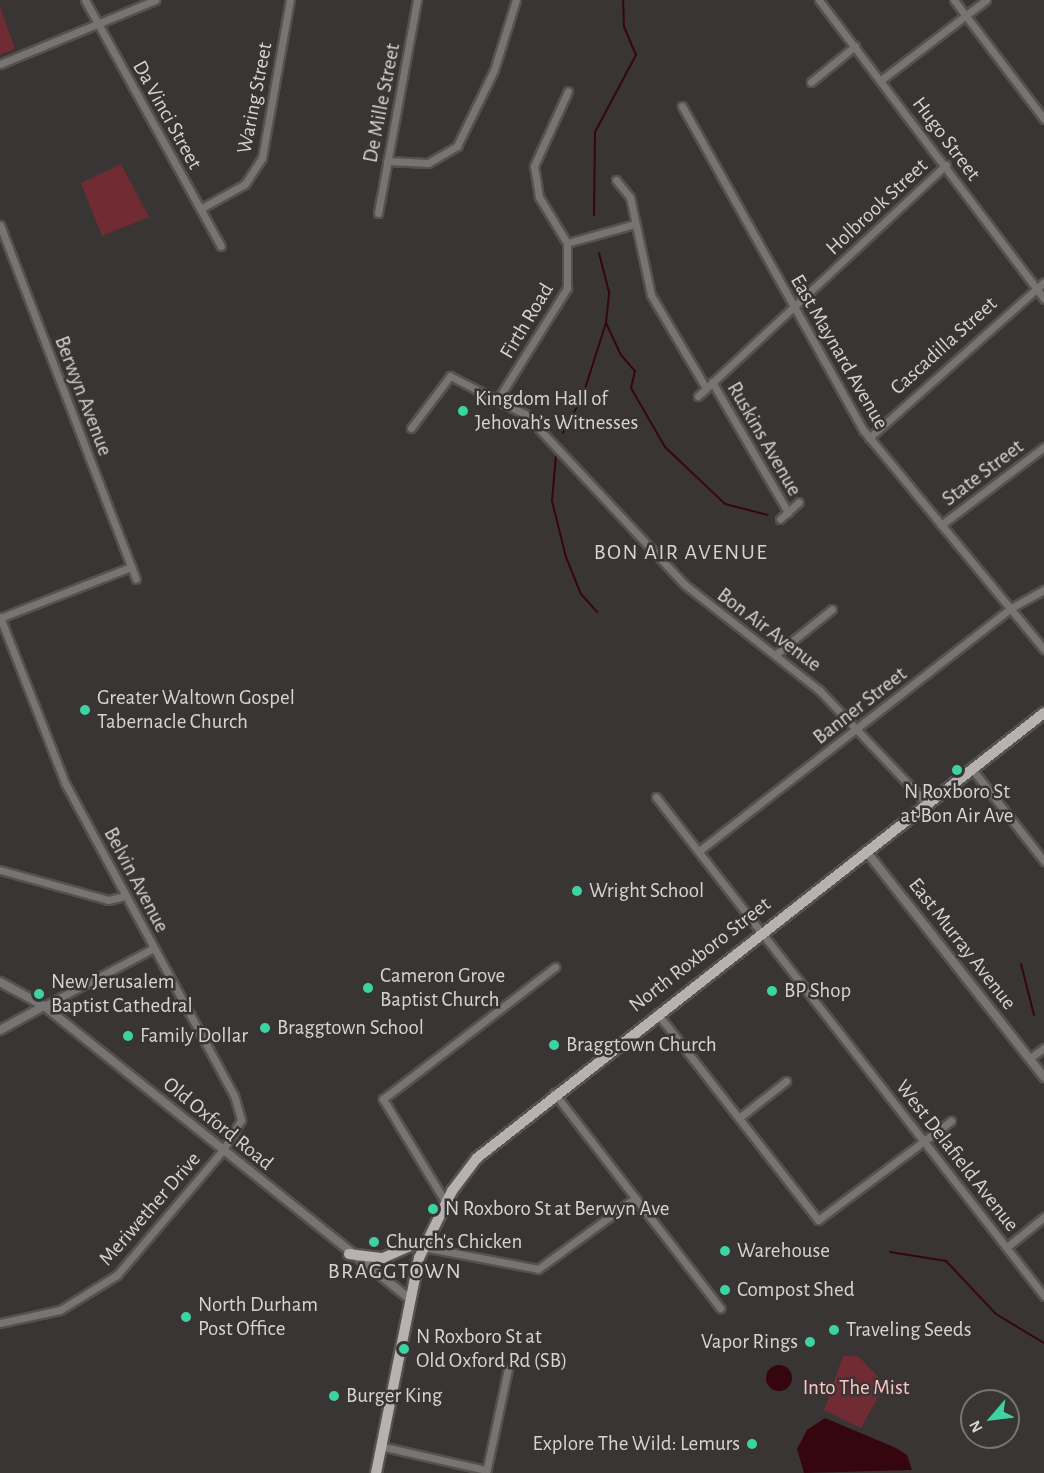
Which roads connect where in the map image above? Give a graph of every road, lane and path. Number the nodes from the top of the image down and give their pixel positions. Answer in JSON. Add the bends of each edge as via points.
{"nodes":[{"id":1,"x":85,"y":0,"type":"edge"},
{"id":2,"x":155,"y":0,"type":"edge"},
{"id":3,"x":290,"y":0,"type":"edge"},
{"id":4,"x":417,"y":0,"type":"edge"},
{"id":5,"x":516,"y":0,"type":"edge"},
{"id":6,"x":819,"y":0,"type":"edge"},
{"id":7,"x":954,"y":0,"type":"edge"},
{"id":8,"x":986,"y":0,"type":"edge"},
{"id":9,"x":966,"y":16,"type":"junction"},
{"id":10,"x":99,"y":26,"type":"junction"},
{"id":11,"x":855,"y":46,"type":"junction"},
{"id":12,"x":0,"y":64,"type":"edge"},
{"id":13,"x":881,"y":80,"type":"junction"},
{"id":14,"x":811,"y":82,"type":"dead end"},
{"id":15,"x":568,"y":92,"type":"dead end"},
{"id":16,"x":682,"y":106,"type":"dead end"},
{"id":17,"x":1044,"y":119,"type":"edge"},
{"id":18,"x":387,"y":161,"type":"junction"},
{"id":19,"x":946,"y":165,"type":"junction"},
{"id":20,"x":616,"y":180,"type":"dead end"},
{"id":21,"x":200,"y":209,"type":"junction"},
{"id":22,"x":378,"y":213,"type":"dead end"},
{"id":23,"x":635,"y":224,"type":"junction"},
{"id":24,"x":0,"y":225,"type":"edge"},
{"id":25,"x":567,"y":243,"type":"junction"},
{"id":26,"x":220,"y":246,"type":"dead end"},
{"id":27,"x":1044,"y":282,"type":"edge"},
{"id":28,"x":1037,"y":287,"type":"junction"},
{"id":29,"x":1044,"y":299,"type":"edge"},
{"id":30,"x":794,"y":308,"type":"junction"},
{"id":31,"x":712,"y":382,"type":"junction"},
{"id":32,"x":706,"y":388,"type":"junction"},
{"id":33,"x":698,"y":396,"type":"dead end"},
{"id":34,"x":498,"y":399,"type":"junction"},
{"id":35,"x":411,"y":428,"type":"dead end"},
{"id":36,"x":869,"y":438,"type":"junction"},
{"id":37,"x":1044,"y":447,"type":"edge"},
{"id":38,"x":799,"y":502,"type":"dead end"},
{"id":39,"x":788,"y":512,"type":"junction"},
{"id":40,"x":780,"y":519,"type":"dead end"},
{"id":41,"x":941,"y":525,"type":"junction"},
{"id":42,"x":131,"y":567,"type":"junction"},
{"id":43,"x":136,"y":579,"type":"dead end"},
{"id":44,"x":1044,"y":590,"type":"edge"},
{"id":45,"x":1011,"y":608,"type":"junction"},
{"id":46,"x":832,"y":609,"type":"dead end"},
{"id":47,"x":0,"y":618,"type":"edge"},
{"id":48,"x":1044,"y":649,"type":"edge"},
{"id":49,"x":775,"y":655,"type":"junction"},
{"id":50,"x":1044,"y":713,"type":"edge"},
{"id":51,"x":856,"y":729,"type":"junction"},
{"id":52,"x":972,"y":769,"type":"junction"},
{"id":53,"x":656,"y":798,"type":"dead end"},
{"id":54,"x":927,"y":804,"type":"junction"},
{"id":55,"x":699,"y":851,"type":"junction"},
{"id":56,"x":866,"y":851,"type":"junction"},
{"id":57,"x":1044,"y":861,"type":"edge"},
{"id":58,"x":0,"y":870,"type":"edge"},
{"id":59,"x":125,"y":896,"type":"junction"},
{"id":60,"x":762,"y":931,"type":"junction"},
{"id":61,"x":154,"y":948,"type":"junction"},
{"id":62,"x":555,"y":967,"type":"dead end"},
{"id":63,"x":0,"y":982,"type":"edge"},
{"id":64,"x":44,"y":1006,"type":"junction"},
{"id":65,"x":657,"y":1013,"type":"junction"},
{"id":66,"x":0,"y":1030,"type":"edge"},
{"id":67,"x":1044,"y":1048,"type":"edge"},
{"id":68,"x":1030,"y":1058,"type":"junction"},
{"id":69,"x":1044,"y":1077,"type":"edge"},
{"id":70,"x":786,"y":1081,"type":"dead end"},
{"id":71,"x":554,"y":1093,"type":"junction"},
{"id":72,"x":739,"y":1118,"type":"junction"},
{"id":73,"x":951,"y":1121,"type":"dead end"},
{"id":74,"x":925,"y":1141,"type":"junction"},
{"id":75,"x":223,"y":1150,"type":"junction"},
{"id":76,"x":634,"y":1198,"type":"junction"},
{"id":77,"x":446,"y":1203,"type":"junction"},
{"id":78,"x":1044,"y":1217,"type":"edge"},
{"id":79,"x":423,"y":1247,"type":"junction"},
{"id":80,"x":1006,"y":1247,"type":"junction"},
{"id":81,"x":349,"y":1254,"type":"junction"},
{"id":82,"x":1044,"y":1296,"type":"edge"},
{"id":83,"x":409,"y":1298,"type":"junction"},
{"id":84,"x":720,"y":1308,"type":"dead end"},
{"id":85,"x":0,"y":1323,"type":"edge"},
{"id":86,"x":508,"y":1369,"type":"dead end"},
{"id":87,"x":379,"y":1446,"type":"junction"},
{"id":88,"x":486,"y":1471,"type":"edge"},
{"id":89,"x":376,"y":1473,"type":"edge"}],
"edges":[{"from":1,"to":10,"type":"street","name":"Da Vinci Street"},
{"from":2,"to":10,"type":"street"},
{"from":3,"to":21,"type":"street","name":"Waring Street","via":[[262,158],[245,184]]},
{"from":4,"to":18,"type":"street","name":"De Mille Street"},
{"from":5,"to":18,"type":"street","via":[[494,70],[457,146],[428,163]]},
{"from":6,"to":11,"type":"street","name":"Hugo Street"},
{"from":7,"to":9,"type":"street"},
{"from":8,"to":9,"type":"street"},
{"from":9,"to":13,"type":"street"},
{"from":9,"to":17,"type":"street"},
{"from":10,"to":12,"type":"street"},
{"from":10,"to":21,"type":"street","name":"Da Vinci Street"},
{"from":11,"to":13,"type":"street","name":"Hugo Street"},
{"from":11,"to":14,"type":"street"},
{"from":13,"to":19,"type":"street","name":"Hugo Street"},
{"from":15,"to":25,"type":"street","via":[[534,166],[539,197]]},
{"from":16,"to":30,"type":"street","name":"East Maynard Avenue"},
{"from":18,"to":22,"type":"street","name":"De Mille Street"},
{"from":19,"to":28,"type":"street","name":"Hugo Street"},
{"from":19,"to":30,"type":"street","name":"Holbrook Street"},
{"from":20,"to":23,"type":"street","via":[[628,191]]},
{"from":21,"to":26,"type":"street","name":"Da Vinci Street"},
{"from":23,"to":25,"type":"street"},
{"from":23,"to":32,"type":"street","via":[[651,295]]},
{"from":24,"to":42,"type":"street","name":"Berwyn Avenue"},
{"from":25,"to":34,"type":"street","name":"Firth Road","via":[[567,288]]},
{"from":27,"to":28,"type":"street","name":"Cascadilla Street"},
{"from":28,"to":29,"type":"street","name":"Hugo Street"},
{"from":28,"to":36,"type":"street","name":"Cascadilla Street"},
{"from":30,"to":31,"type":"street","name":"Holbrook Street"},
{"from":30,"to":36,"type":"street","name":"East Maynard Avenue"},
{"from":31,"to":32,"type":"street","name":"Holbrook Street"},
{"from":31,"to":39,"type":"street","name":"Ruskins Avenue"},
{"from":32,"to":33,"type":"street","name":"Holbrook Street"},
{"from":34,"to":35,"type":"street","name":"Bon Air Avenue","via":[[450,376]]},
{"from":34,"to":49,"type":"street","name":"Bon Air Avenue","via":[[533,420],[684,584]]},
{"from":36,"to":41,"type":"street","name":"East Maynard Avenue"},
{"from":37,"to":41,"type":"street","name":"State Street"},
{"from":38,"to":39,"type":"street"},
{"from":39,"to":40,"type":"street"},
{"from":41,"to":45,"type":"street","name":"East Maynard Avenue"},
{"from":42,"to":43,"type":"street","name":"Berwyn Avenue"},
{"from":42,"to":47,"type":"street"},
{"from":44,"to":45,"type":"street","name":"Banner Street"},
{"from":45,"to":48,"type":"street","name":"East Maynard Avenue"},
{"from":45,"to":51,"type":"street","name":"Banner Street"},
{"from":46,"to":49,"type":"street"},
{"from":47,"to":59,"type":"street","name":"Belvin Avenue","via":[[65,783]]},
{"from":49,"to":51,"type":"street","name":"Bon Air Avenue"},
{"from":50,"to":52,"type":"main road","name":"North Roxboro Street"},
{"from":51,"to":54,"type":"street","name":"Bon Air Avenue"},
{"from":51,"to":55,"type":"street","name":"Banner Street"},
{"from":52,"to":54,"type":"main road","name":"North Roxboro Street"},
{"from":52,"to":57,"type":"street"},
{"from":53,"to":55,"type":"street","name":"West Delafield Avenue"},
{"from":54,"to":56,"type":"main road","name":"North Roxboro Street"},
{"from":55,"to":60,"type":"street","name":"West Delafield Avenue"},
{"from":56,"to":60,"type":"main road","name":"North Roxboro Street"},
{"from":56,"to":68,"type":"street","name":"East Murray Avenue"},
{"from":58,"to":59,"type":"street","via":[[108,900]]},
{"from":59,"to":61,"type":"street","name":"Belvin Avenue"},
{"from":60,"to":65,"type":"main road","name":"North Roxboro Street"},
{"from":60,"to":74,"type":"street","name":"West Delafield Avenue"},
{"from":61,"to":64,"type":"street"},
{"from":61,"to":75,"type":"street","name":"Belvin Avenue","via":[[239,1108],[239,1126]]},
{"from":62,"to":77,"type":"street","via":[[383,1099]]},
{"from":63,"to":64,"type":"street","name":"Old Oxford Road"},
{"from":64,"to":66,"type":"street"},
{"from":64,"to":75,"type":"street","name":"Old Oxford Road"},
{"from":65,"to":71,"type":"main road","name":"North Roxboro Street"},
{"from":65,"to":72,"type":"street"},
{"from":67,"to":68,"type":"street"},
{"from":68,"to":69,"type":"street","name":"East Murray Avenue"},
{"from":70,"to":72,"type":"street"},
{"from":71,"to":76,"type":"street"},
{"from":71,"to":77,"type":"main road","name":"North Roxboro Street","via":[[484,1149]]},
{"from":72,"to":74,"type":"street","via":[[818,1220]]},
{"from":73,"to":74,"type":"street"},
{"from":74,"to":80,"type":"street","name":"West Delafield Avenue"},
{"from":75,"to":81,"type":"street","name":"Old Oxford Road"},
{"from":75,"to":85,"type":"street","name":"Meriwether Drive","via":[[105,1284],[60,1311]]},
{"from":76,"to":79,"type":"street","via":[[568,1250],[531,1269]]},
{"from":76,"to":84,"type":"street"},
{"from":77,"to":79,"type":"main road","name":"North Roxboro Street"},
{"from":78,"to":80,"type":"street"},
{"from":79,"to":81,"type":"main road","via":[[414,1244],[383,1258]]},
{"from":79,"to":83,"type":"main road","name":"North Roxboro Street"},
{"from":80,"to":82,"type":"street","name":"West Delafield Avenue"},
{"from":81,"to":83,"type":"street","name":"Old Oxford Road"},
{"from":83,"to":87,"type":"main road","name":"North Roxboro Street"},
{"from":86,"to":88,"type":"street"},
{"from":87,"to":88,"type":"street"},
{"from":87,"to":89,"type":"main road","name":"North Roxboro Street"}]}
